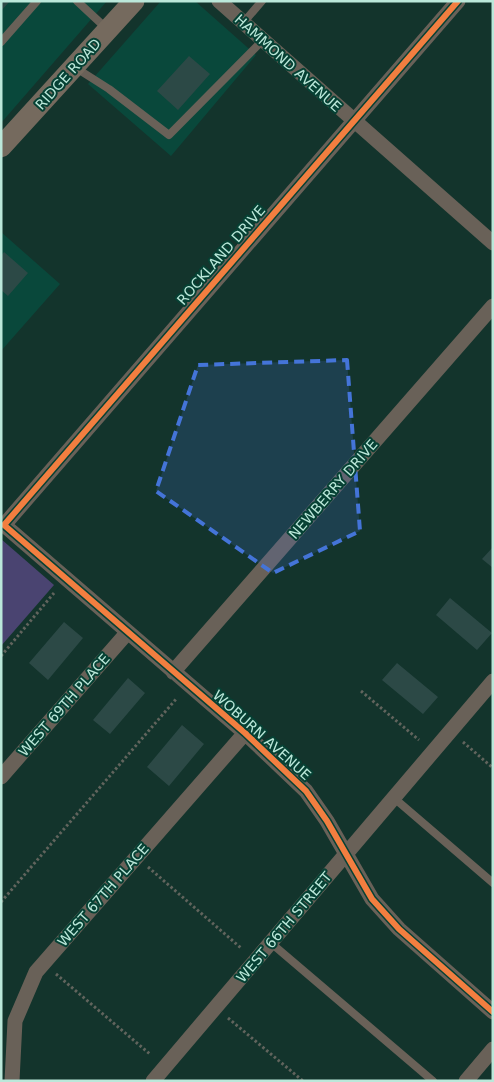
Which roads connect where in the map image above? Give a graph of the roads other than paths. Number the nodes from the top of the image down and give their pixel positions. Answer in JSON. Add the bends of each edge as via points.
{"nodes":[{"id":1,"x":36,"y":1,"type":"edge"},
{"id":2,"x":77,"y":1,"type":"edge"},
{"id":3,"x":134,"y":1,"type":"edge"},
{"id":4,"x":219,"y":1,"type":"edge"},
{"id":5,"x":262,"y":1,"type":"edge"},
{"id":6,"x":458,"y":1,"type":"edge"},
{"id":7,"x":243,"y":22,"type":"junction"},
{"id":8,"x":108,"y":30,"type":"junction"},
{"id":9,"x":263,"y":40,"type":"junction"},
{"id":10,"x":1,"y":42,"type":"edge"},
{"id":11,"x":74,"y":67,"type":"junction"},
{"id":12,"x":353,"y":121,"type":"junction"},
{"id":13,"x":1,"y":147,"type":"edge"},
{"id":14,"x":493,"y":243,"type":"edge"},
{"id":15,"x":493,"y":306,"type":"edge"},
{"id":16,"x":4,"y":525,"type":"joint"},
{"id":17,"x":128,"y":633,"type":"junction"},
{"id":18,"x":173,"y":672,"type":"junction"},
{"id":19,"x":493,"y":681,"type":"edge"},
{"id":20,"x":244,"y":733,"type":"junction"},
{"id":21,"x":1,"y":777,"type":"edge"},
{"id":22,"x":394,"y":798,"type":"junction"},
{"id":23,"x":347,"y":854,"type":"junction"},
{"id":24,"x":493,"y":883,"type":"edge"},
{"id":25,"x":271,"y":943,"type":"junction"},
{"id":26,"x":493,"y":1012,"type":"edge"},
{"id":27,"x":493,"y":1049,"type":"edge"},
{"id":28,"x":12,"y":1081,"type":"edge"},
{"id":29,"x":153,"y":1081,"type":"edge"},
{"id":30,"x":433,"y":1081,"type":"edge"},
{"id":31,"x":466,"y":1081,"type":"edge"}],
"edges":[{"from":1,"to":10,"type":"lane"},
{"from":2,"to":8,"type":"lane"},
{"from":3,"to":8,"type":"main road","name":"RIDGE ROAD"},
{"from":4,"to":7,"type":"street","name":"HAMMOND AVENUE"},
{"from":5,"to":7,"type":"lane"},
{"from":6,"to":12,"type":"street","name":"ROCKLAND DRIVE"},
{"from":7,"to":9,"type":"street","name":"HAMMOND AVENUE"},
{"from":8,"to":11,"type":"main road","name":"RIDGE ROAD"},
{"from":9,"to":11,"type":"lane","via":[[169,135]]},
{"from":9,"to":12,"type":"street","name":"HAMMOND AVENUE"},
{"from":11,"to":13,"type":"main road","name":"RIDGE ROAD"},
{"from":12,"to":14,"type":"street","name":"HAMMOND AVENUE"},
{"from":12,"to":16,"type":"street","name":"ROCKLAND DRIVE"},
{"from":15,"to":18,"type":"street","name":"NEWBERRY DRIVE"},
{"from":16,"to":17,"type":"street","name":"WOBURN AVENUE"},
{"from":17,"to":18,"type":"street","name":"WOBURN AVENUE"},
{"from":17,"to":21,"type":"street","name":"WEST 69TH PLACE"},
{"from":18,"to":20,"type":"street","name":"WOBURN AVENUE"},
{"from":19,"to":22,"type":"street","name":"WEST 66TH STREET"},
{"from":20,"to":23,"type":"street","name":"WOBURN AVENUE","via":[[306,791]]},
{"from":20,"to":28,"type":"street","name":"WEST 67TH PLACE","via":[[36,972],[15,1021]]},
{"from":22,"to":23,"type":"street","name":"WEST 66TH STREET"},
{"from":22,"to":24,"type":"lane"},
{"from":23,"to":25,"type":"street","name":"WEST 66TH STREET"},
{"from":23,"to":26,"type":"street","name":"WOBURN AVENUE","via":[[372,898],[399,929]]},
{"from":25,"to":29,"type":"street","name":"WEST 66TH STREET"},
{"from":25,"to":30,"type":"lane"},
{"from":27,"to":31,"type":"street"}]}
